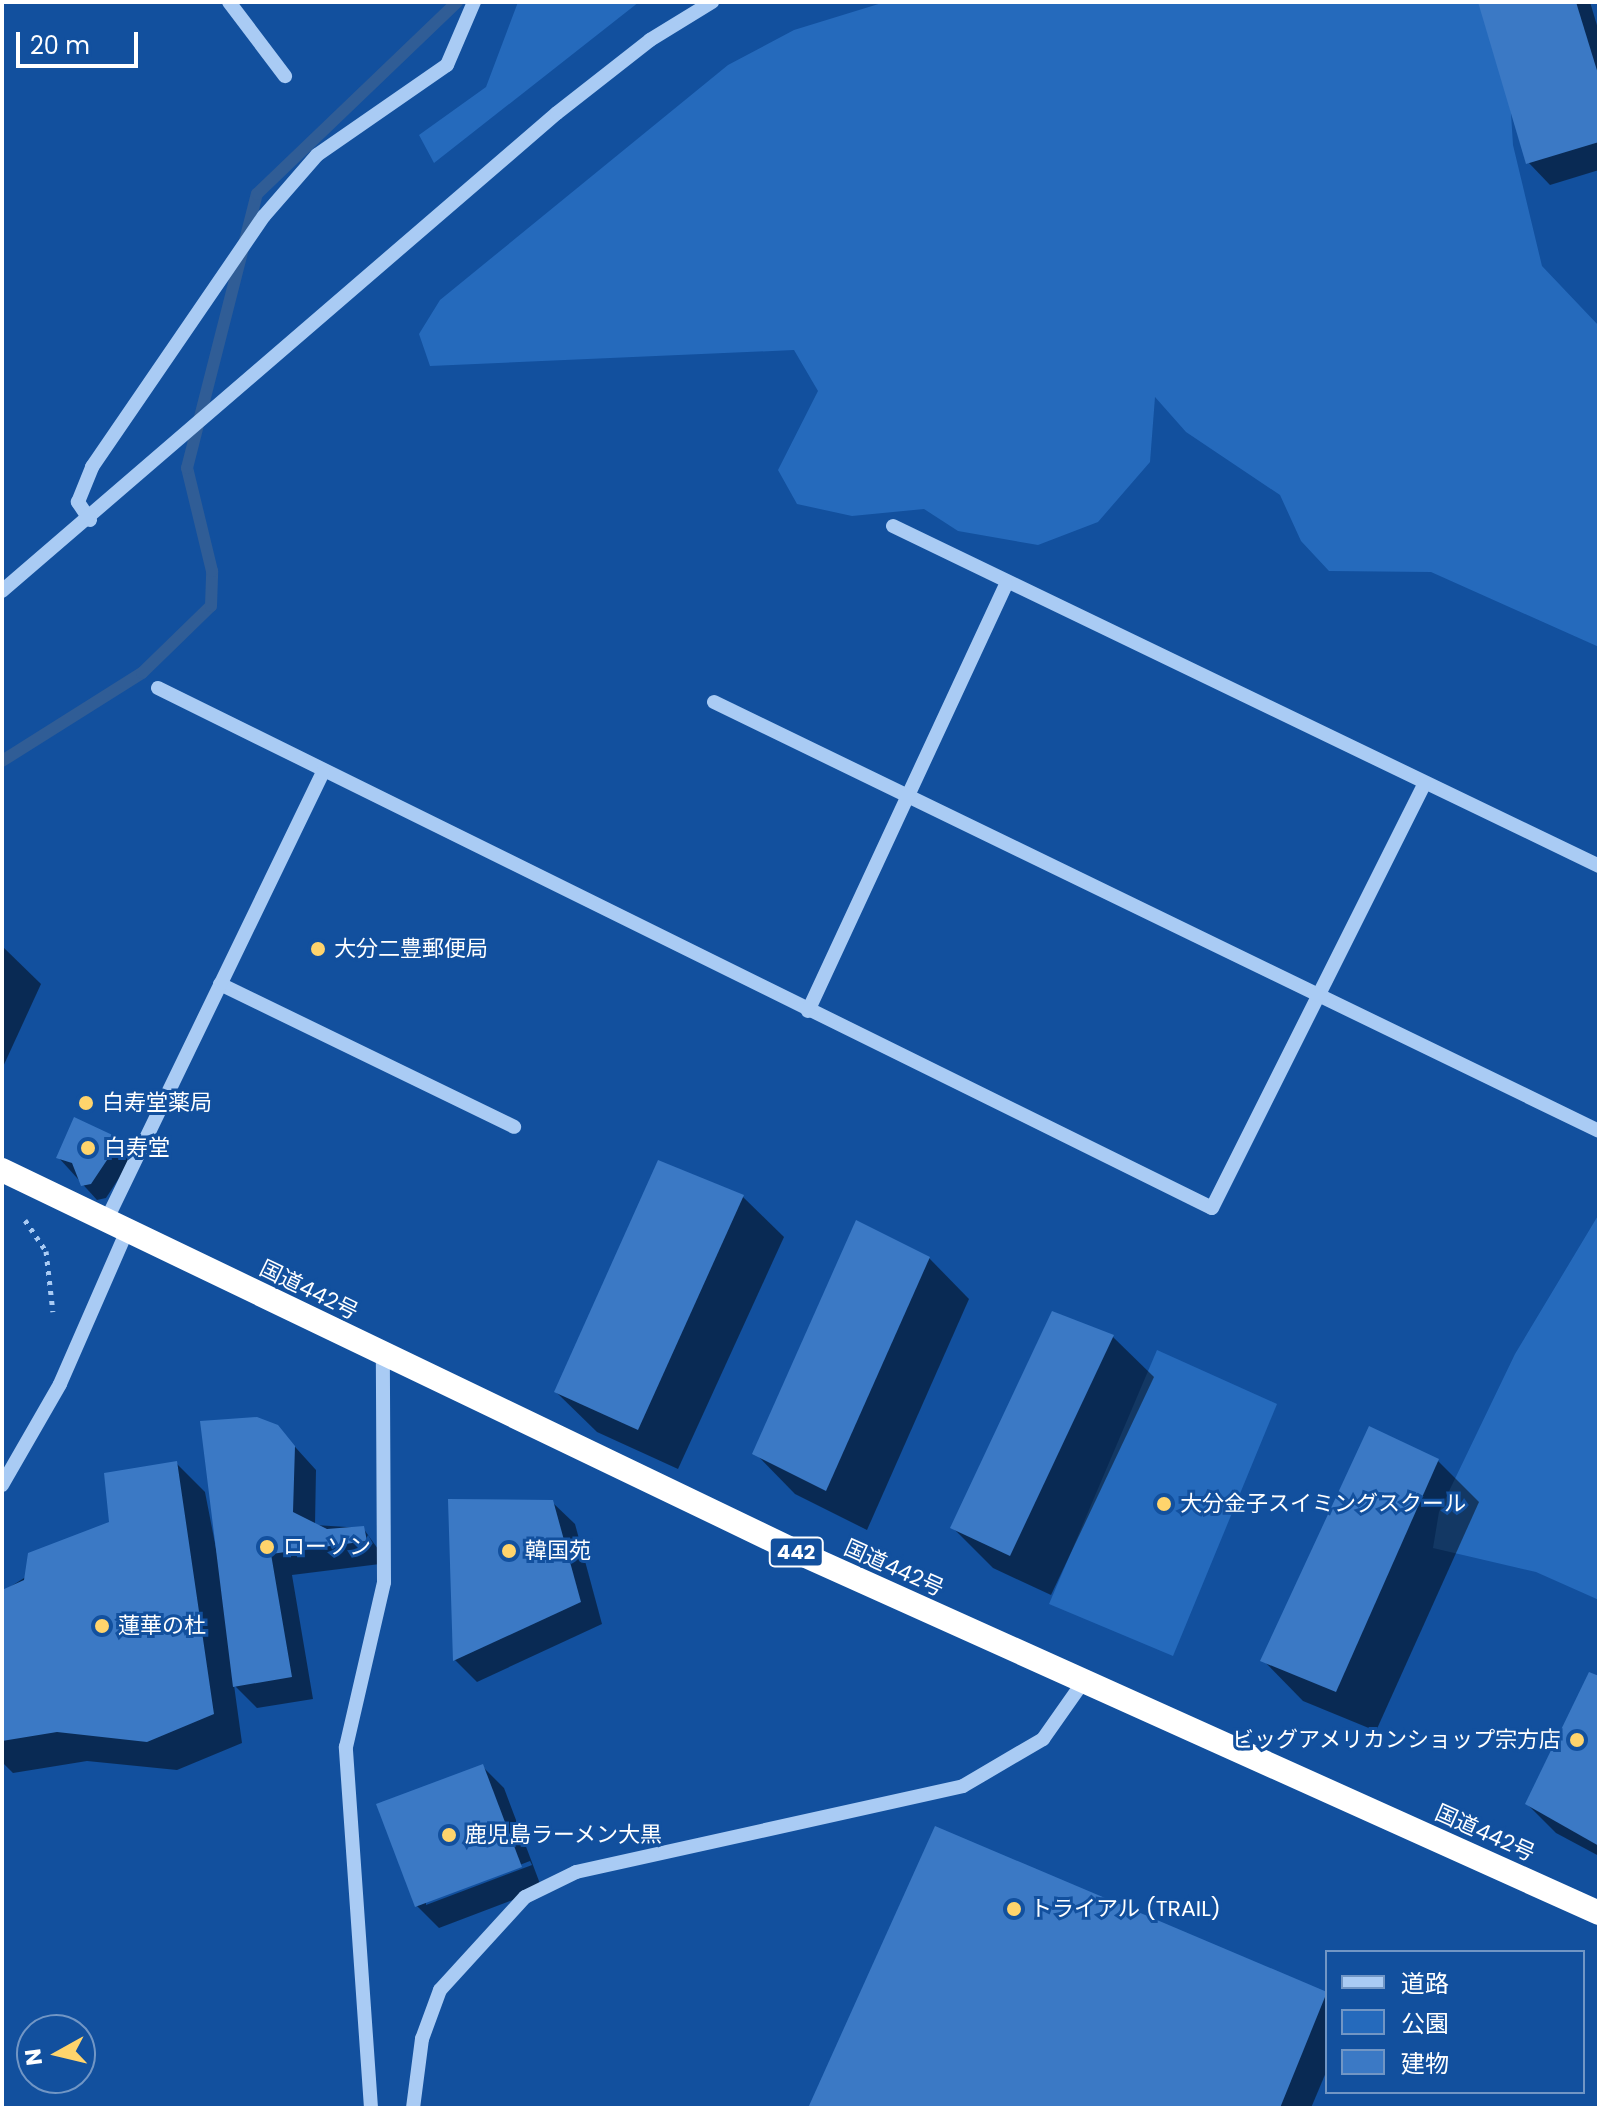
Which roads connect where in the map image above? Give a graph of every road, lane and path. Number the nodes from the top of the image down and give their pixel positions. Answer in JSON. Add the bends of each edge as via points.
{"nodes":[{"id":1,"x":229,"y":2,"type":"edge"},
{"id":2,"x":474,"y":2,"type":"edge"},
{"id":3,"x":712,"y":2,"type":"edge"},
{"id":4,"x":285,"y":76,"type":"dead end"},
{"id":5,"x":90,"y":520,"type":"junction"},
{"id":6,"x":893,"y":526,"type":"dead end"},
{"id":7,"x":1006,"y":585,"type":"junction"},
{"id":8,"x":2,"y":591,"type":"edge"},
{"id":9,"x":158,"y":688,"type":"dead end"},
{"id":10,"x":714,"y":702,"type":"dead end"},
{"id":11,"x":323,"y":773,"type":"junction"},
{"id":12,"x":1424,"y":785,"type":"junction"},
{"id":13,"x":909,"y":797,"type":"junction"},
{"id":14,"x":1599,"y":866,"type":"edge"},
{"id":15,"x":220,"y":984,"type":"junction"},
{"id":16,"x":1321,"y":998,"type":"junction"},
{"id":17,"x":808,"y":1011,"type":"junction"},
{"id":18,"x":514,"y":1127,"type":"dead end"},
{"id":19,"x":1599,"y":1131,"type":"edge"},
{"id":20,"x":2,"y":1170,"type":"edge"},
{"id":21,"x":18,"y":1213,"type":"dead end"},
{"id":22,"x":116,"y":1226,"type":"junction"},
{"id":23,"x":53,"y":1312,"type":"dead end"},
{"id":24,"x":383,"y":1354,"type":"junction"},
{"id":25,"x":2,"y":1485,"type":"edge"},
{"id":26,"x":1083,"y":1682,"type":"junction"},
{"id":27,"x":1599,"y":1913,"type":"edge"},
{"id":28,"x":371,"y":2108,"type":"edge"},
{"id":29,"x":413,"y":2108,"type":"edge"}],
"edges":[{"from":1,"to":4,"type":"street"},
{"from":2,"to":5,"type":"street","via":[[447,65],[335,140],[280,194],[92,467],[78,502]]},
{"from":3,"to":5,"type":"street","via":[[650,40],[557,113]]},
{"from":5,"to":8,"type":"street"},
{"from":6,"to":7,"type":"street"},
{"from":7,"to":12,"type":"street"},
{"from":7,"to":13,"type":"street"},
{"from":9,"to":11,"type":"street"},
{"from":10,"to":13,"type":"street"},
{"from":11,"to":15,"type":"street"},
{"from":11,"to":17,"type":"street"},
{"from":12,"to":14,"type":"street"},
{"from":12,"to":16,"type":"street"},
{"from":13,"to":16,"type":"street"},
{"from":13,"to":17,"type":"street"},
{"from":15,"to":18,"type":"street"},
{"from":15,"to":22,"type":"street"},
{"from":16,"to":17,"type":"street","via":[[1212,1208]]},
{"from":16,"to":19,"type":"street"},
{"from":20,"to":22,"type":"highway","name":"国道442号","number":"442"},
{"from":21,"to":23,"type":"path","via":[[46,1251]]},
{"from":22,"to":24,"type":"highway","name":"国道442号","number":"442"},
{"from":22,"to":25,"type":"street","via":[[60,1384]]},
{"from":24,"to":26,"type":"highway","name":"国道442号","number":"442"},
{"from":24,"to":28,"type":"street","via":[[384,1582],[346,1747]]},
{"from":26,"to":27,"type":"highway","name":"国道442号","number":"442"},
{"from":26,"to":29,"type":"street","via":[[1043,1739],[963,1786],[576,1872],[532,1892],[468,1952],[440,1990],[422,2039]]}]}
